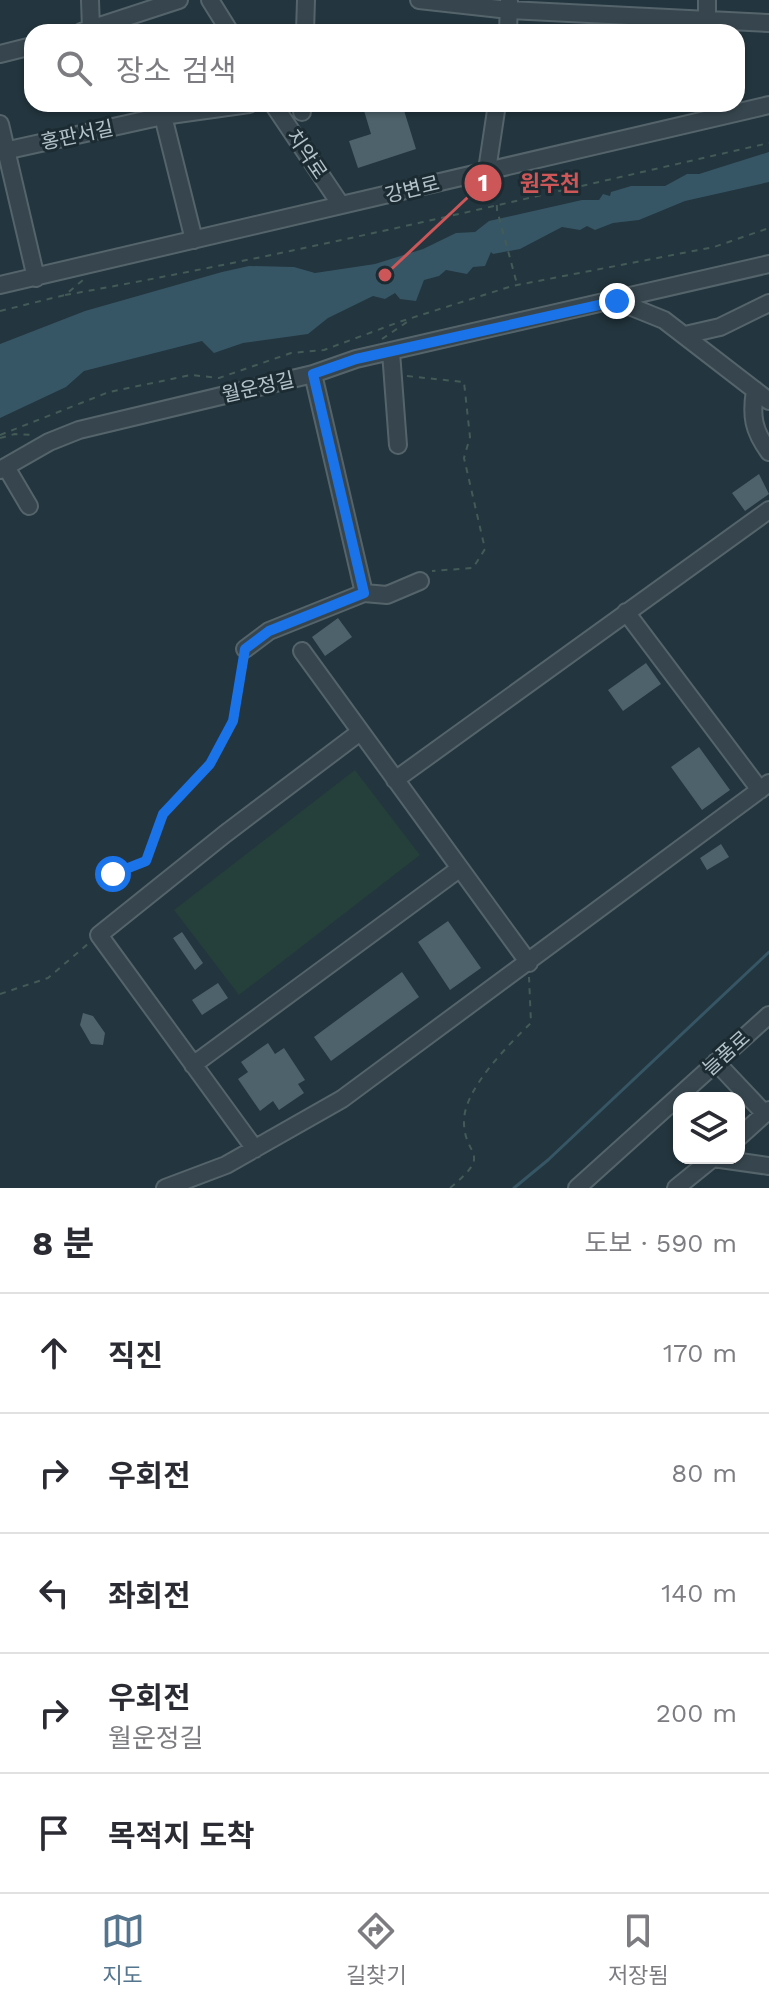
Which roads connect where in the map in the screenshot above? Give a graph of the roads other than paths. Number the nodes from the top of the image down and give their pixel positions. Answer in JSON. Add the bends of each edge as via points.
{"nodes":[{"id":1,"x":90,"y":0,"type":"edge"},
{"id":2,"x":179,"y":0,"type":"edge"},
{"id":3,"x":210,"y":0,"type":"edge"},
{"id":4,"x":306,"y":0,"type":"edge"},
{"id":5,"x":419,"y":0,"type":"edge"},
{"id":6,"x":707,"y":0,"type":"edge"},
{"id":7,"x":509,"y":5,"type":"edge"},
{"id":8,"x":707,"y":19,"type":"junction"},
{"id":9,"x":769,"y":23,"type":"edge"},
{"id":10,"x":87,"y":24,"type":"edge"},
{"id":11,"x":107,"y":24,"type":"edge"},
{"id":12,"x":225,"y":24,"type":"edge"},
{"id":13,"x":305,"y":24,"type":"edge"},
{"id":14,"x":24,"y":48,"type":"edge"},
{"id":15,"x":0,"y":54,"type":"edge"},
{"id":16,"x":769,"y":105,"type":"edge"},
{"id":17,"x":745,"y":111,"type":"edge"},
{"id":18,"x":192,"y":112,"type":"edge"},
{"id":19,"x":278,"y":112,"type":"edge"},
{"id":20,"x":496,"y":112,"type":"edge"},
{"id":21,"x":739,"y":112,"type":"edge"},
{"id":22,"x":163,"y":116,"type":"junction"},
{"id":23,"x":0,"y":124,"type":"edge"},
{"id":24,"x":4,"y":151,"type":"edge"},
{"id":25,"x":491,"y":169,"type":"junction"},
{"id":26,"x":341,"y":205,"type":"junction"},
{"id":27,"x":194,"y":240,"type":"junction"},
{"id":28,"x":769,"y":264,"type":"edge"},
{"id":29,"x":36,"y":278,"type":"junction"},
{"id":30,"x":0,"y":285,"type":"edge"},
{"id":31,"x":617,"y":301,"type":"junction"},
{"id":32,"x":769,"y":303,"type":"edge"},
{"id":33,"x":685,"y":335,"type":"junction"},
{"id":34,"x":384,"y":347,"type":"junction"},
{"id":35,"x":313,"y":374,"type":"junction"},
{"id":36,"x":755,"y":390,"type":"junction"},
{"id":37,"x":769,"y":401,"type":"edge"},
{"id":38,"x":398,"y":445,"type":"dead end"},
{"id":39,"x":769,"y":452,"type":"edge"},
{"id":40,"x":3,"y":469,"type":"edge"},
{"id":41,"x":29,"y":506,"type":"dead end"},
{"id":42,"x":769,"y":510,"type":"edge"},
{"id":43,"x":426,"y":576,"type":"road end"},
{"id":44,"x":364,"y":593,"type":"junction"},
{"id":45,"x":626,"y":612,"type":"junction"},
{"id":46,"x":245,"y":649,"type":"road end"},
{"id":47,"x":302,"y":651,"type":"dead end"},
{"id":48,"x":360,"y":732,"type":"junction"},
{"id":49,"x":395,"y":780,"type":"junction"},
{"id":50,"x":765,"y":786,"type":"edge"},
{"id":51,"x":459,"y":869,"type":"junction"},
{"id":52,"x":529,"y":963,"type":"junction"},
{"id":53,"x":769,"y":1015,"type":"edge"},
{"id":54,"x":716,"y":1062,"type":"junction"},
{"id":55,"x":193,"y":1065,"type":"junction"},
{"id":56,"x":767,"y":1112,"type":"edge"},
{"id":57,"x":745,"y":1132,"type":"edge"},
{"id":58,"x":255,"y":1149,"type":"junction"},
{"id":59,"x":745,"y":1163,"type":"edge"},
{"id":60,"x":706,"y":1164,"type":"edge"},
{"id":61,"x":769,"y":1166,"type":"edge"},
{"id":62,"x":165,"y":1188,"type":"edge"},
{"id":63,"x":577,"y":1188,"type":"edge"},
{"id":64,"x":676,"y":1188,"type":"edge"}],
"edges":[{"from":1,"to":10,"type":"street"},
{"from":2,"to":11,"type":"street"},
{"from":3,"to":12,"type":"street"},
{"from":4,"to":13,"type":"street"},
{"from":5,"to":7,"type":"street"},
{"from":6,"to":8,"type":"street"},
{"from":7,"to":8,"type":"street"},
{"from":8,"to":9,"type":"street"},
{"from":14,"to":15,"type":"street"},
{"from":16,"to":17,"type":"street","name":"강변로"},
{"from":18,"to":22,"type":"street","name":"홍판서길"},
{"from":19,"to":26,"type":"street","name":"치악로"},
{"from":20,"to":25,"type":"street"},
{"from":21,"to":25,"type":"street","name":"강변로"},
{"from":22,"to":24,"type":"street","name":"홍판서길"},
{"from":22,"to":27,"type":"street"},
{"from":23,"to":24,"type":"street"},
{"from":24,"to":29,"type":"street"},
{"from":25,"to":26,"type":"street","name":"강변로"},
{"from":26,"to":27,"type":"street","name":"강변로"},
{"from":27,"to":29,"type":"street","name":"강변로"},
{"from":28,"to":31,"type":"street","name":"월운정길"},
{"from":29,"to":30,"type":"street","name":"강변로"},
{"from":31,"to":33,"type":"street","via":[[664,320]]},
{"from":31,"to":34,"type":"street","name":"월운정길"},
{"from":32,"to":33,"type":"street","via":[[720,327]]},
{"from":33,"to":36,"type":"street"},
{"from":34,"to":35,"type":"street","name":"월운정길"},
{"from":34,"to":38,"type":"street","via":[[394,374]]},
{"from":35,"to":40,"type":"street","name":"월운정길","via":[[79,430]]},
{"from":35,"to":44,"type":"street"},
{"from":36,"to":37,"type":"street"},
{"from":36,"to":39,"type":"street","via":[[755,433]]},
{"from":40,"to":41,"type":"street"},
{"from":42,"to":45,"type":"street"},
{"from":43,"to":44,"type":"street","via":[[387,595]]},
{"from":44,"to":46,"type":"street","via":[[269,631]]},
{"from":45,"to":49,"type":"street"},
{"from":45,"to":50,"type":"street"},
{"from":47,"to":48,"type":"street"},
{"from":48,"to":49,"type":"street"},
{"from":48,"to":55,"type":"street","via":[[99,935]]},
{"from":49,"to":51,"type":"street"},
{"from":50,"to":52,"type":"street"},
{"from":51,"to":52,"type":"street"},
{"from":51,"to":55,"type":"street"},
{"from":52,"to":58,"type":"street","via":[[342,1099]]},
{"from":53,"to":54,"type":"street","name":"늘품로"},
{"from":54,"to":56,"type":"street"},
{"from":54,"to":63,"type":"street","name":"늘품로"},
{"from":55,"to":58,"type":"street"},
{"from":56,"to":57,"type":"street"},
{"from":58,"to":62,"type":"street"},
{"from":59,"to":61,"type":"street"},
{"from":60,"to":64,"type":"street"}]}
